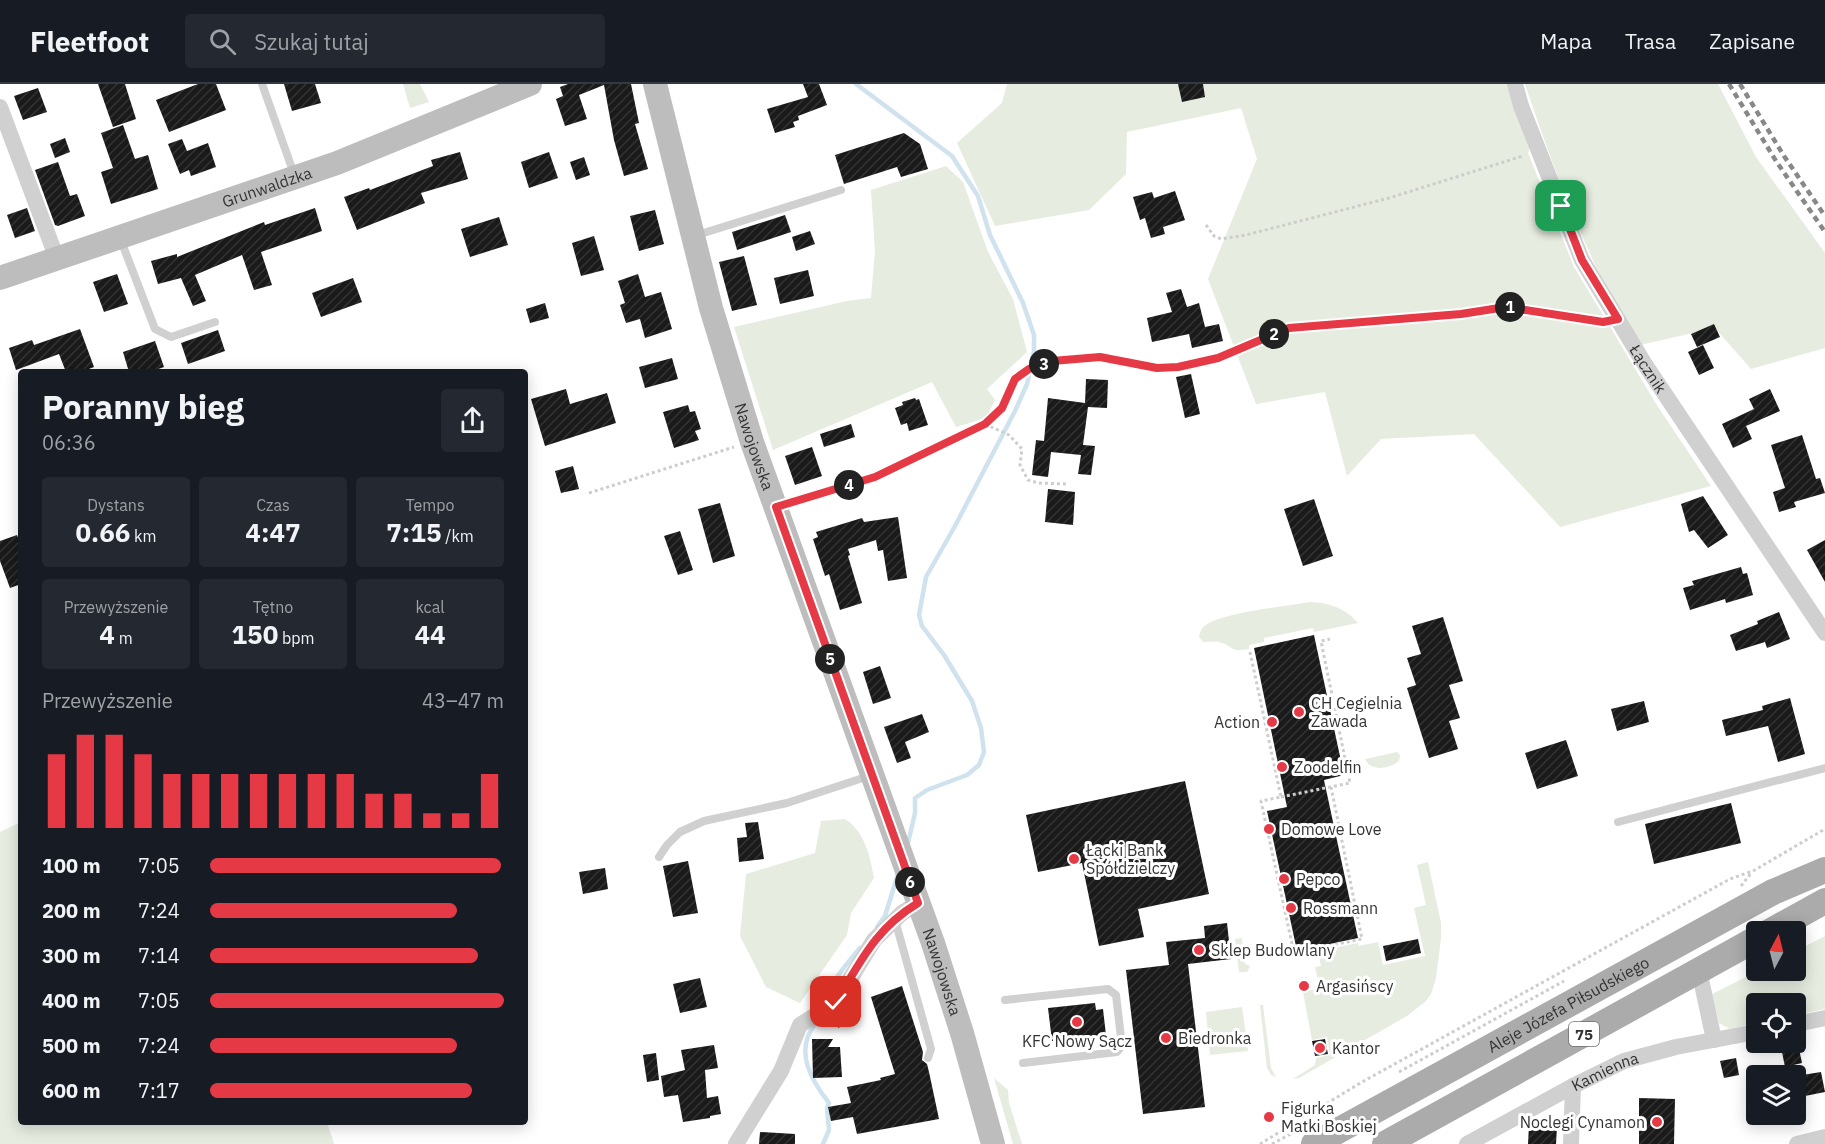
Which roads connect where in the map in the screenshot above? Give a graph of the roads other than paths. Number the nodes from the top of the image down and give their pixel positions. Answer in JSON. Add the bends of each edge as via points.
{"nodes":[{"id":1,"x":262,"y":84,"type":"edge"},
{"id":2,"x":530,"y":84,"type":"edge"},
{"id":3,"x":655,"y":84,"type":"edge"},
{"id":4,"x":1515,"y":84,"type":"edge"},
{"id":5,"x":0,"y":107,"type":"edge"},
{"id":6,"x":295,"y":177,"type":"junction"},
{"id":7,"x":841,"y":190,"type":"dead end"},
{"id":8,"x":694,"y":236,"type":"junction"},
{"id":9,"x":120,"y":237,"type":"junction"},
{"id":10,"x":57,"y":259,"type":"junction"},
{"id":11,"x":0,"y":278,"type":"edge"},
{"id":12,"x":215,"y":322,"type":"dead end"},
{"id":13,"x":1825,"y":633,"type":"edge"},
{"id":14,"x":1825,"y":768,"type":"edge"},
{"id":15,"x":872,"y":775,"type":"junction"},
{"id":16,"x":1618,"y":822,"type":"dead end"},
{"id":17,"x":659,"y":857,"type":"dead end"},
{"id":18,"x":1825,"y":870,"type":"edge"},
{"id":19,"x":1825,"y":901,"type":"edge"},
{"id":20,"x":918,"y":903,"type":"junction"},
{"id":21,"x":895,"y":920,"type":"junction"},
{"id":22,"x":1789,"y":921,"type":"edge"},
{"id":23,"x":1746,"y":944,"type":"edge"},
{"id":24,"x":1699,"y":970,"type":"junction"},
{"id":25,"x":1005,"y":1000,"type":"dead end"},
{"id":26,"x":1825,"y":1018,"type":"edge"},
{"id":27,"x":1806,"y":1022,"type":"edge"},
{"id":28,"x":1746,"y":1034,"type":"edge"},
{"id":29,"x":1714,"y":1040,"type":"junction"},
{"id":30,"x":928,"y":1058,"type":"dead end"},
{"id":31,"x":1023,"y":1063,"type":"dead end"},
{"id":32,"x":1573,"y":1086,"type":"junction"},
{"id":33,"x":1825,"y":1137,"type":"edge"},
{"id":34,"x":736,"y":1144,"type":"edge"},
{"id":35,"x":993,"y":1144,"type":"edge"},
{"id":36,"x":1314,"y":1144,"type":"edge"},
{"id":37,"x":1385,"y":1144,"type":"edge"},
{"id":38,"x":1467,"y":1144,"type":"edge"},
{"id":39,"x":1571,"y":1144,"type":"edge"},
{"id":40,"x":1797,"y":1144,"type":"edge"}],
"edges":[{"from":1,"to":6,"type":"lane"},
{"from":2,"to":6,"type":"street","name":"Grunwaldzka"},
{"from":3,"to":8,"type":"street","name":"Nawojowska"},
{"from":4,"to":13,"type":"street","name":"Łącznik","via":[[1582,260],[1644,363]]},
{"from":5,"to":10,"type":"street"},
{"from":6,"to":9,"type":"street","name":"Grunwaldzka"},
{"from":7,"to":8,"type":"lane"},
{"from":8,"to":15,"type":"street","name":"Nawojowska","via":[[711,308],[752,442]]},
{"from":9,"to":10,"type":"street","name":"Grunwaldzka"},
{"from":9,"to":12,"type":"lane","via":[[155,329],[171,337]]},
{"from":10,"to":11,"type":"street","name":"Grunwaldzka"},
{"from":14,"to":16,"type":"lane"},
{"from":15,"to":17,"type":"lane","via":[[787,803],[704,821],[680,832]]},
{"from":15,"to":20,"type":"street","name":"Nawojowska"},
{"from":18,"to":36,"type":"main road","name":"Aleje Józefa Piłsudskiego","number":"75","via":[[1773,892]]},
{"from":19,"to":22,"type":"main road"},
{"from":20,"to":21,"type":"street"},
{"from":20,"to":35,"type":"street","name":"Nawojowska","via":[[962,1033]]},
{"from":21,"to":30,"type":"lane","via":[[931,1049]]},
{"from":21,"to":34,"type":"street","via":[[874,940],[836,1002],[800,1025],[781,1071]]},
{"from":23,"to":24,"type":"main road","name":"Aleje Józefa Piłsudskiego","number":"75"},
{"from":24,"to":29,"type":"street"},
{"from":24,"to":37,"type":"main road","name":"Aleje Józefa Piłsudskiego","number":"75"},
{"from":25,"to":31,"type":"lane","via":[[1108,989],[1116,995],[1122,1046],[1117,1052]]},
{"from":26,"to":27,"type":"street"},
{"from":28,"to":29,"type":"street","name":"Kamienna"},
{"from":29,"to":32,"type":"street","name":"Kamienna","via":[[1624,1061]]},
{"from":32,"to":38,"type":"street","name":"Kamienna"},
{"from":32,"to":39,"type":"street"},
{"from":33,"to":40,"type":"street"}]}
